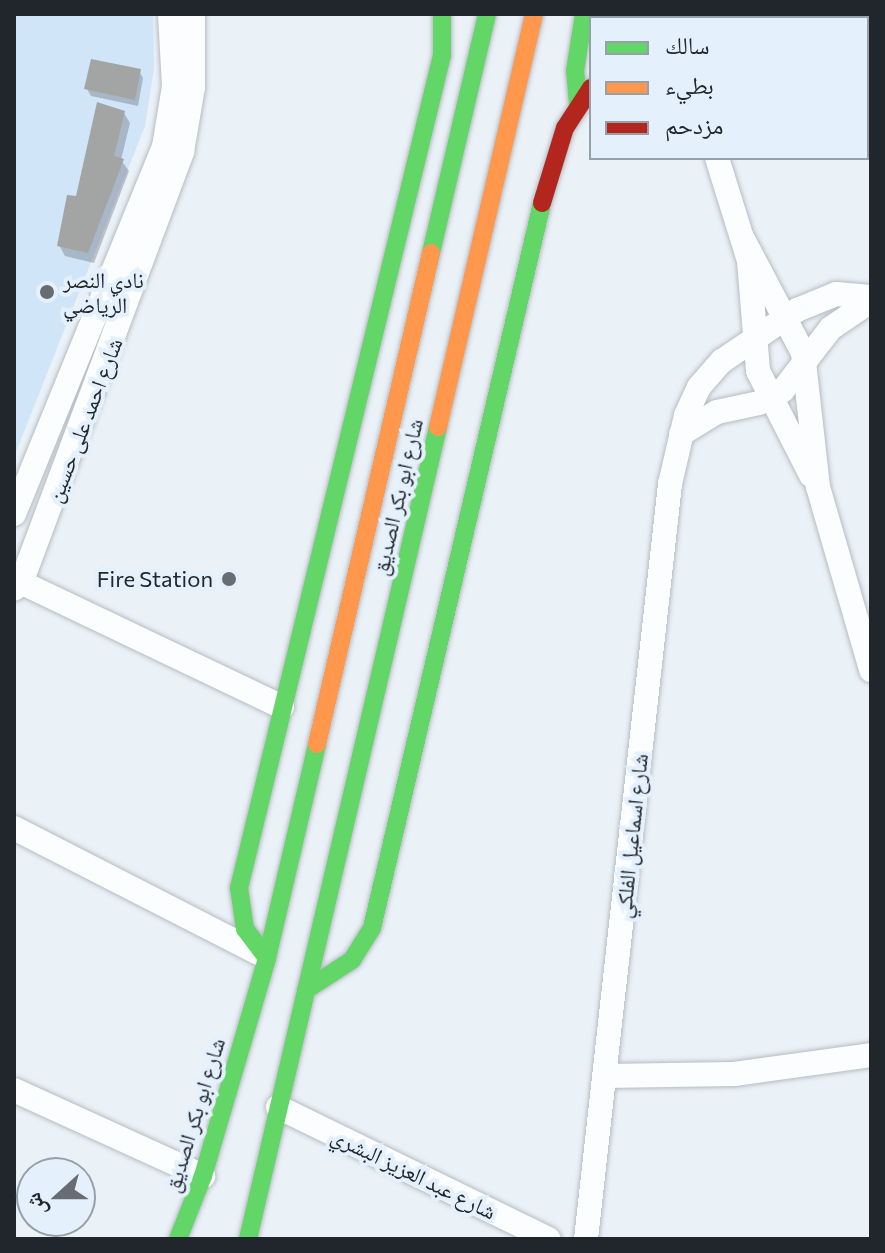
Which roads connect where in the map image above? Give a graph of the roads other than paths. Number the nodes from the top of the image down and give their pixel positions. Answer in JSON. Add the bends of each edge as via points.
{"nodes":[{"id":1,"x":170,"y":14,"type":"edge"},
{"id":2,"x":193,"y":14,"type":"edge"},
{"id":3,"x":420,"y":14,"type":"edge"},
{"id":4,"x":442,"y":14,"type":"edge"},
{"id":5,"x":455,"y":14,"type":"edge"},
{"id":6,"x":487,"y":14,"type":"edge"},
{"id":7,"x":534,"y":14,"type":"edge"},
{"id":8,"x":584,"y":14,"type":"edge"},
{"id":9,"x":442,"y":55,"type":"junction"},
{"id":10,"x":589,"y":90,"type":"edge"},
{"id":11,"x":578,"y":104,"type":"junction"},
{"id":12,"x":718,"y":160,"type":"edge"},
{"id":13,"x":743,"y":239,"type":"junction"},
{"id":14,"x":871,"y":299,"type":"edge"},
{"id":15,"x":789,"y":317,"type":"junction"},
{"id":16,"x":752,"y":342,"type":"junction"},
{"id":17,"x":806,"y":365,"type":"junction"},
{"id":18,"x":768,"y":399,"type":"junction"},
{"id":19,"x":681,"y":434,"type":"junction"},
{"id":20,"x":821,"y":500,"type":"junction"},
{"id":21,"x":14,"y":514,"type":"edge"},
{"id":22,"x":16,"y":584,"type":"edge"},
{"id":23,"x":871,"y":670,"type":"edge"},
{"id":24,"x":282,"y":707,"type":"junction"},
{"id":25,"x":14,"y":828,"type":"edge"},
{"id":26,"x":267,"y":958,"type":"junction"},
{"id":27,"x":306,"y":990,"type":"junction"},
{"id":28,"x":871,"y":1055,"type":"edge"},
{"id":29,"x":605,"y":1076,"type":"junction"},
{"id":30,"x":14,"y":1090,"type":"edge"},
{"id":31,"x":278,"y":1107,"type":"junction"},
{"id":32,"x":203,"y":1176,"type":"junction"},
{"id":33,"x":178,"y":1239,"type":"edge"},
{"id":34,"x":248,"y":1239,"type":"edge"},
{"id":35,"x":549,"y":1239,"type":"edge"},
{"id":36,"x":586,"y":1239,"type":"edge"}],
"edges":[{"from":1,"to":21,"type":"street","name":"شارع احمد على حسين","via":[[174,86],[164,147]]},
{"from":2,"to":22,"type":"street","name":"شارع احمد على حسين","via":[[193,87],[182,152]]},
{"from":3,"to":9,"type":"main road"},
{"from":4,"to":9,"type":"main road"},
{"from":5,"to":9,"type":"main road"},
{"from":6,"to":26,"type":"main road","name":"شارع ابو بكر الصديق"},
{"from":7,"to":27,"type":"main road","name":"شارع ابو بكر الصديق"},
{"from":8,"to":11,"type":"main road","via":[[575,71]]},
{"from":9,"to":24,"type":"main road"},
{"from":10,"to":11,"type":"main road"},
{"from":11,"to":27,"type":"main road","via":[[550,167],[372,928],[352,960]]},
{"from":12,"to":13,"type":"street"},
{"from":13,"to":15,"type":"street"},
{"from":13,"to":16,"type":"street"},
{"from":14,"to":15,"type":"street","name":"شارع اسماعيل الفلكي","via":[[825,296]]},
{"from":14,"to":17,"type":"street","via":[[831,328]]},
{"from":15,"to":16,"type":"street","name":"شارع اسماعيل الفلكي"},
{"from":15,"to":17,"type":"street"},
{"from":16,"to":18,"type":"street"},
{"from":16,"to":19,"type":"street","name":"شارع اسماعيل الفلكي","via":[[705,379]]},
{"from":17,"to":18,"type":"street"},
{"from":17,"to":20,"type":"street"},
{"from":18,"to":19,"type":"street","via":[[717,412]]},
{"from":18,"to":20,"type":"street"},
{"from":19,"to":29,"type":"street","name":"شارع اسماعيل الفلكي","via":[[670,484]]},
{"from":20,"to":23,"type":"street"},
{"from":22,"to":24,"type":"street"},
{"from":24,"to":26,"type":"main road","via":[[238,901],[245,929]]},
{"from":25,"to":26,"type":"street"},
{"from":26,"to":32,"type":"main road","name":"شارع ابو بكر الصديق"},
{"from":27,"to":31,"type":"main road","name":"شارع ابو بكر الصديق"},
{"from":28,"to":29,"type":"street","via":[[734,1074]]},
{"from":29,"to":36,"type":"street","name":"شارع اسماعيل الفلكي"},
{"from":30,"to":32,"type":"street"},
{"from":31,"to":34,"type":"main road","name":"شارع ابو بكر الصديق"},
{"from":31,"to":35,"type":"street","name":"شارع عبد العزيز البشري"},
{"from":32,"to":33,"type":"main road","name":"شارع ابو بكر الصديق"}]}
